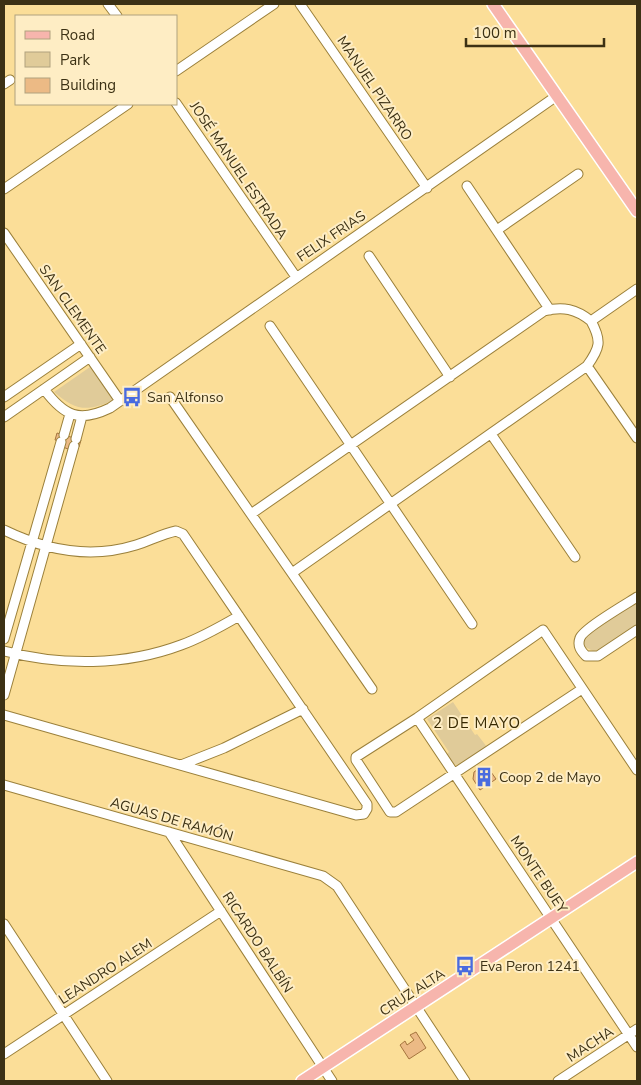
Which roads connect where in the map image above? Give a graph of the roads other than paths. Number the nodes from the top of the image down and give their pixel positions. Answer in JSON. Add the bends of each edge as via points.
{"nodes":[{"id":1,"x":108,"y":4,"type":"edge"},
{"id":2,"x":274,"y":4,"type":"edge"},
{"id":3,"x":300,"y":4,"type":"edge"},
{"id":4,"x":494,"y":4,"type":"edge"},
{"id":5,"x":116,"y":15,"type":"edge"},
{"id":6,"x":178,"y":69,"type":"edge"},
{"id":7,"x":558,"y":96,"type":"junction"},
{"id":8,"x":127,"y":105,"type":"edge"},
{"id":9,"x":177,"y":105,"type":"edge"},
{"id":10,"x":578,"y":174,"type":"dead end"},
{"id":11,"x":467,"y":186,"type":"dead end"},
{"id":12,"x":427,"y":188,"type":"junction"},
{"id":13,"x":4,"y":190,"type":"edge"},
{"id":14,"x":637,"y":211,"type":"edge"},
{"id":15,"x":497,"y":230,"type":"junction"},
{"id":16,"x":4,"y":233,"type":"edge"},
{"id":17,"x":369,"y":256,"type":"dead end"},
{"id":18,"x":296,"y":277,"type":"junction"},
{"id":19,"x":637,"y":289,"type":"edge"},
{"id":20,"x":550,"y":310,"type":"junction"},
{"id":21,"x":590,"y":321,"type":"junction"},
{"id":22,"x":270,"y":326,"type":"dead end"},
{"id":23,"x":81,"y":344,"type":"junction"},
{"id":24,"x":90,"y":357,"type":"junction"},
{"id":25,"x":587,"y":366,"type":"junction"},
{"id":26,"x":450,"y":377,"type":"junction"},
{"id":27,"x":44,"y":389,"type":"junction"},
{"id":28,"x":170,"y":397,"type":"dead end"},
{"id":29,"x":4,"y":398,"type":"edge"},
{"id":30,"x":120,"y":401,"type":"junction"},
{"id":31,"x":70,"y":414,"type":"junction"},
{"id":32,"x":82,"y":416,"type":"junction"},
{"id":33,"x":4,"y":417,"type":"edge"},
{"id":34,"x":491,"y":434,"type":"junction"},
{"id":35,"x":637,"y":438,"type":"edge"},
{"id":36,"x":352,"y":446,"type":"junction"},
{"id":37,"x":391,"y":504,"type":"junction"},
{"id":38,"x":251,"y":514,"type":"junction"},
{"id":39,"x":4,"y":530,"type":"edge"},
{"id":40,"x":32,"y":543,"type":"junction"},
{"id":41,"x":46,"y":546,"type":"junction"},
{"id":42,"x":575,"y":557,"type":"dead end"},
{"id":43,"x":292,"y":573,"type":"junction"},
{"id":44,"x":637,"y":597,"type":"edge"},
{"id":45,"x":239,"y":616,"type":"junction"},
{"id":46,"x":472,"y":624,"type":"dead end"},
{"id":47,"x":637,"y":630,"type":"edge"},
{"id":48,"x":4,"y":639,"type":"edge"},
{"id":49,"x":4,"y":651,"type":"edge"},
{"id":50,"x":16,"y":654,"type":"junction"},
{"id":51,"x":372,"y":689,"type":"dead end"},
{"id":52,"x":582,"y":689,"type":"junction"},
{"id":53,"x":4,"y":695,"type":"edge"},
{"id":54,"x":303,"y":709,"type":"junction"},
{"id":55,"x":4,"y":715,"type":"edge"},
{"id":56,"x":417,"y":718,"type":"junction"},
{"id":57,"x":181,"y":765,"type":"junction"},
{"id":58,"x":637,"y":770,"type":"edge"},
{"id":59,"x":455,"y":774,"type":"junction"},
{"id":60,"x":4,"y":784,"type":"edge"},
{"id":61,"x":169,"y":832,"type":"junction"},
{"id":62,"x":637,"y":862,"type":"edge"},
{"id":63,"x":221,"y":911,"type":"junction"},
{"id":64,"x":552,"y":918,"type":"junction"},
{"id":65,"x":4,"y":924,"type":"edge"},
{"id":66,"x":416,"y":1007,"type":"junction"},
{"id":67,"x":63,"y":1015,"type":"junction"},
{"id":68,"x":633,"y":1032,"type":"edge"},
{"id":69,"x":637,"y":1047,"type":"edge"},
{"id":70,"x":4,"y":1054,"type":"edge"},
{"id":71,"x":323,"y":1068,"type":"junction"},
{"id":72,"x":107,"y":1081,"type":"edge"},
{"id":73,"x":302,"y":1081,"type":"edge"},
{"id":74,"x":332,"y":1081,"type":"edge"},
{"id":75,"x":465,"y":1081,"type":"edge"},
{"id":76,"x":558,"y":1081,"type":"edge"}],
"edges":[{"from":1,"to":5,"type":"street"},
{"from":2,"to":6,"type":"street"},
{"from":3,"to":12,"type":"street","name":"MANUEL PIZARRO"},
{"from":4,"to":7,"type":"main road"},
{"from":7,"to":12,"type":"street","name":"FELIX FRIAS"},
{"from":7,"to":14,"type":"main road"},
{"from":8,"to":13,"type":"street"},
{"from":9,"to":18,"type":"street","name":"JOSÉ MANUEL ESTRADA"},
{"from":10,"to":15,"type":"street"},
{"from":11,"to":15,"type":"street"},
{"from":12,"to":18,"type":"street","name":"FELIX FRIAS"},
{"from":15,"to":20,"type":"street"},
{"from":16,"to":23,"type":"street","name":"SAN CLEMENTE"},
{"from":17,"to":26,"type":"street"},
{"from":18,"to":30,"type":"street","name":"FELIX FRIAS"},
{"from":19,"to":21,"type":"street"},
{"from":20,"to":21,"type":"street","via":[[572,310]]},
{"from":20,"to":26,"type":"street"},
{"from":21,"to":25,"type":"street","via":[[599,341],[598,349]]},
{"from":22,"to":36,"type":"street"},
{"from":23,"to":24,"type":"street","name":"SAN CLEMENTE"},
{"from":23,"to":29,"type":"street"},
{"from":24,"to":27,"type":"street"},
{"from":24,"to":30,"type":"street","name":"SAN CLEMENTE"},
{"from":25,"to":34,"type":"street"},
{"from":25,"to":35,"type":"street"},
{"from":26,"to":36,"type":"street"},
{"from":27,"to":31,"type":"street","via":[[58,406]]},
{"from":27,"to":33,"type":"street"},
{"from":28,"to":38,"type":"street"},
{"from":30,"to":32,"type":"street","name":"FELIX FRIAS","via":[[100,413]]},
{"from":31,"to":32,"type":"street"},
{"from":31,"to":40,"type":"street"},
{"from":32,"to":41,"type":"street"},
{"from":34,"to":37,"type":"street"},
{"from":34,"to":42,"type":"street"},
{"from":36,"to":37,"type":"street"},
{"from":36,"to":38,"type":"street"},
{"from":37,"to":43,"type":"street"},
{"from":37,"to":46,"type":"street"},
{"from":38,"to":43,"type":"street"},
{"from":39,"to":40,"type":"street"},
{"from":40,"to":41,"type":"street"},
{"from":40,"to":48,"type":"street"},
{"from":41,"to":45,"type":"street","via":[[88,552],[110,551],[180,532]]},
{"from":41,"to":50,"type":"street"},
{"from":43,"to":51,"type":"street"},
{"from":44,"to":47,"type":"street","via":[[582,633],[578,644],[586,656],[598,656]]},
{"from":45,"to":50,"type":"street","via":[[201,637],[138,657],[70,661]]},
{"from":45,"to":54,"type":"street"},
{"from":49,"to":50,"type":"street"},
{"from":50,"to":53,"type":"street"},
{"from":52,"to":56,"type":"street","via":[[543,630]]},
{"from":52,"to":58,"type":"street"},
{"from":52,"to":59,"type":"street"},
{"from":54,"to":57,"type":"street"},
{"from":54,"to":57,"type":"street","via":[[367,804],[364,814],[356,815]]},
{"from":55,"to":57,"type":"street"},
{"from":56,"to":59,"type":"street","name":"MONTE BUEY"},
{"from":56,"to":59,"type":"street","via":[[356,757],[390,812],[396,812]]},
{"from":59,"to":64,"type":"street","name":"MONTE BUEY"},
{"from":60,"to":61,"type":"street","name":"AGUAS DE RAMÓN"},
{"from":61,"to":63,"type":"street","name":"RICARDO BALBÍN"},
{"from":61,"to":66,"type":"street","name":"AGUAS DE RAMÓN","via":[[323,876],[332,882]]},
{"from":62,"to":64,"type":"main road","name":"CRUZ ALTA"},
{"from":63,"to":67,"type":"street","name":"LEANDRO ALEM"},
{"from":63,"to":71,"type":"street","name":"RICARDO BALBÍN"},
{"from":64,"to":66,"type":"main road","name":"CRUZ ALTA"},
{"from":64,"to":68,"type":"street","name":"MONTE BUEY"},
{"from":65,"to":67,"type":"street"},
{"from":66,"to":71,"type":"main road","name":"CRUZ ALTA"},
{"from":66,"to":75,"type":"street"},
{"from":67,"to":70,"type":"street","name":"LEANDRO ALEM"},
{"from":67,"to":72,"type":"street"},
{"from":68,"to":69,"type":"street","name":"MONTE BUEY"},
{"from":68,"to":76,"type":"street","name":"MACHA"},
{"from":71,"to":73,"type":"main road","name":"CRUZ ALTA"},
{"from":71,"to":74,"type":"street","name":"RICARDO BALBÍN"}]}
